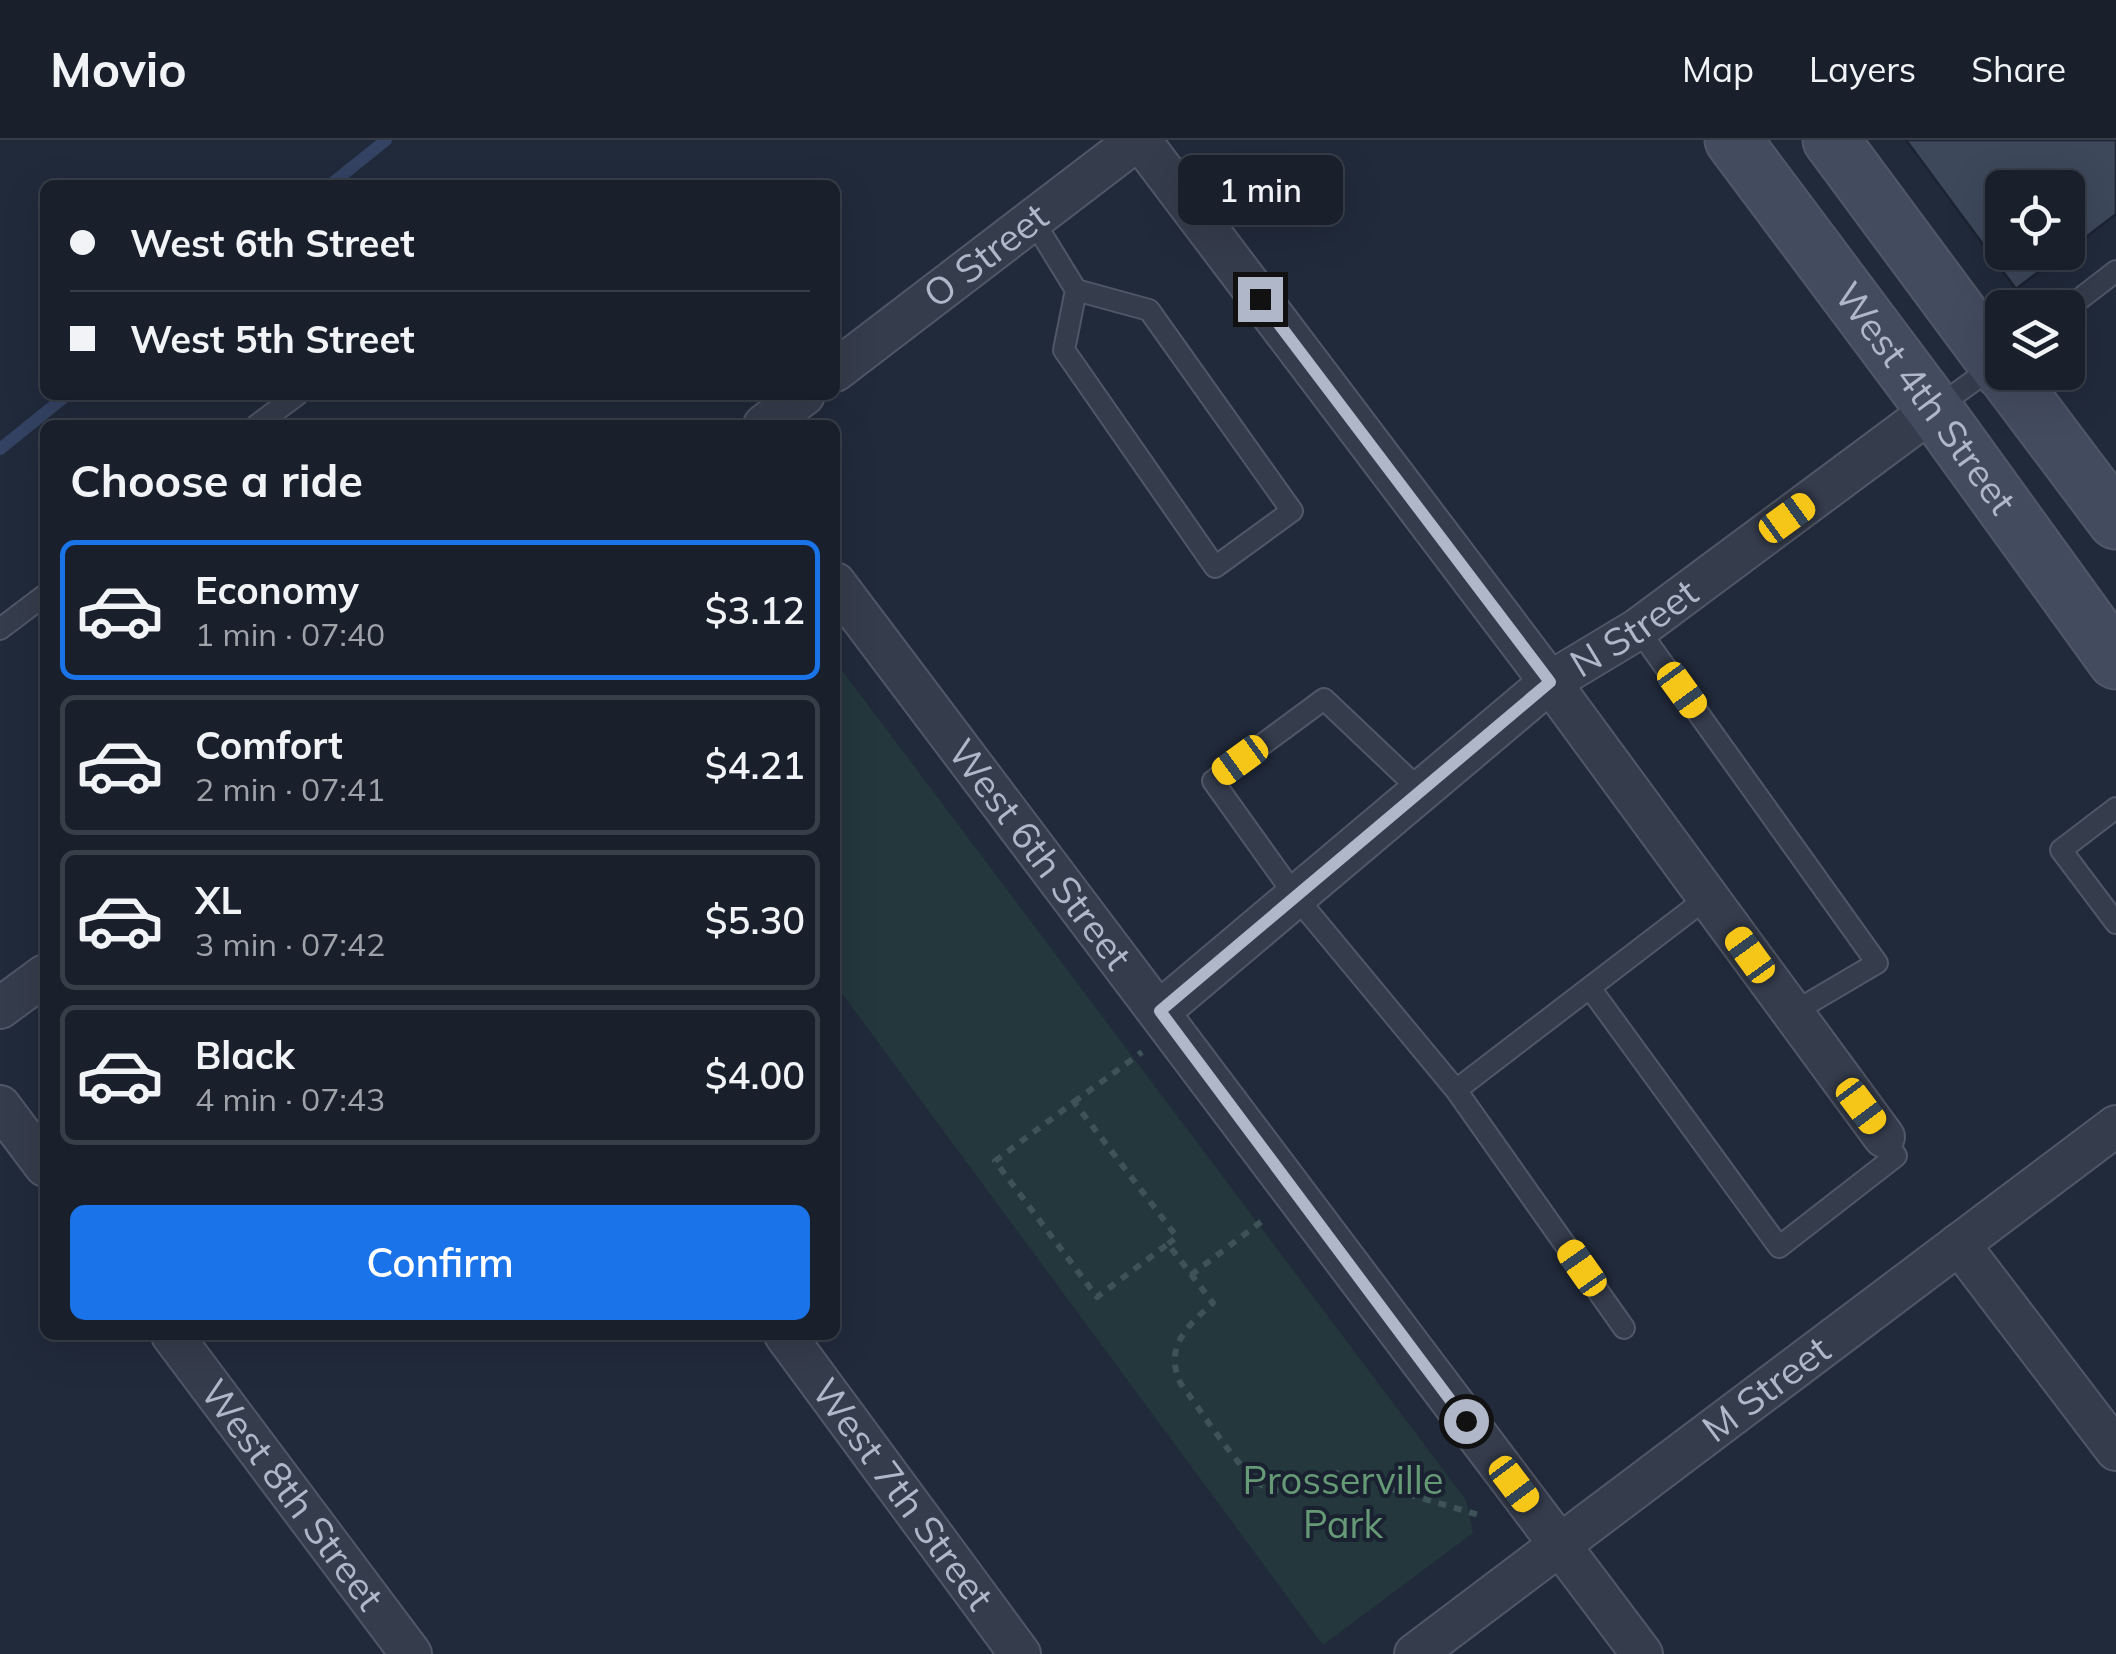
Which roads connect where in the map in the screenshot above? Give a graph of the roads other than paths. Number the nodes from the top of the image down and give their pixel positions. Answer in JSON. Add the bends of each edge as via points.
{"nodes":[{"id":1,"x":1138,"y":140,"type":"edge"},
{"id":2,"x":1733,"y":140,"type":"edge"},
{"id":3,"x":1831,"y":140,"type":"edge"},
{"id":4,"x":1032,"y":220,"type":"junction"},
{"id":5,"x":2116,"y":271,"type":"edge"},
{"id":6,"x":1076,"y":290,"type":"junction"},
{"id":7,"x":2085,"y":295,"type":"edge"},
{"id":8,"x":1985,"y":346,"type":"edge"},
{"id":9,"x":840,"y":367,"type":"edge"},
{"id":10,"x":1985,"y":377,"type":"edge"},
{"id":11,"x":2018,"y":390,"type":"edge"},
{"id":12,"x":290,"y":400,"type":"edge"},
{"id":13,"x":797,"y":400,"type":"edge"},
{"id":14,"x":1934,"y":409,"type":"junction"},
{"id":15,"x":264,"y":420,"type":"edge"},
{"id":16,"x":771,"y":420,"type":"edge"},
{"id":17,"x":2116,"y":521,"type":"edge"},
{"id":18,"x":840,"y":590,"type":"edge"},
{"id":19,"x":40,"y":599,"type":"edge"},
{"id":20,"x":0,"y":629,"type":"edge"},
{"id":21,"x":1638,"y":629,"type":"junction"},
{"id":22,"x":2116,"y":661,"type":"edge"},
{"id":23,"x":1550,"y":682,"type":"junction"},
{"id":24,"x":1421,"y":790,"type":"junction"},
{"id":25,"x":2116,"y":808,"type":"edge"},
{"id":26,"x":1296,"y":897,"type":"junction"},
{"id":27,"x":1708,"y":898,"type":"junction"},
{"id":28,"x":2116,"y":923,"type":"edge"},
{"id":29,"x":40,"y":979,"type":"edge"},
{"id":30,"x":1590,"y":988,"type":"junction"},
{"id":31,"x":0,"y":1008,"type":"edge"},
{"id":32,"x":1160,"y":1011,"type":"junction"},
{"id":33,"x":1792,"y":1013,"type":"junction"},
{"id":34,"x":1456,"y":1090,"type":"junction"},
{"id":35,"x":0,"y":1106,"type":"edge"},
{"id":36,"x":2116,"y":1126,"type":"edge"},
{"id":37,"x":1884,"y":1137,"type":"joint"},
{"id":38,"x":40,"y":1159,"type":"edge"},
{"id":39,"x":1959,"y":1244,"type":"junction"},
{"id":40,"x":1624,"y":1328,"type":"dead end"},
{"id":41,"x":176,"y":1340,"type":"edge"},
{"id":42,"x":789,"y":1340,"type":"edge"},
{"id":43,"x":2116,"y":1450,"type":"edge"},
{"id":44,"x":1561,"y":1547,"type":"junction"},
{"id":45,"x":412,"y":1654,"type":"edge"},
{"id":46,"x":1020,"y":1654,"type":"edge"},
{"id":47,"x":1416,"y":1654,"type":"edge"},
{"id":48,"x":1642,"y":1654,"type":"edge"}],
"edges":[{"from":1,"to":4,"type":"street","name":"O Street"},
{"from":1,"to":23,"type":"street"},
{"from":2,"to":14,"type":"street","name":"West 4th Street"},
{"from":3,"to":8,"type":"street"},
{"from":4,"to":6,"type":"lane"},
{"from":4,"to":9,"type":"street","name":"O Street"},
{"from":5,"to":7,"type":"lane"},
{"from":6,"to":6,"type":"lane","via":[[1064,350],[1215,567],[1292,511],[1149,310]]},
{"from":10,"to":14,"type":"lane"},
{"from":11,"to":17,"type":"street"},
{"from":12,"to":15,"type":"lane"},
{"from":13,"to":16,"type":"street"},
{"from":14,"to":21,"type":"street","name":"N Street"},
{"from":14,"to":22,"type":"street","name":"West 4th Street"},
{"from":18,"to":32,"type":"street","name":"West 6th Street"},
{"from":19,"to":20,"type":"lane"},
{"from":21,"to":23,"type":"street","name":"N Street"},
{"from":21,"to":33,"type":"lane","via":[[1877,963]]},
{"from":23,"to":24,"type":"street","name":"N Street"},
{"from":23,"to":27,"type":"street"},
{"from":24,"to":26,"type":"street","name":"N Street"},
{"from":24,"to":26,"type":"lane","via":[[1324,699],[1212,780]]},
{"from":25,"to":28,"type":"lane","via":[[2061,850]]},
{"from":26,"to":32,"type":"street","name":"N Street"},
{"from":26,"to":34,"type":"lane"},
{"from":27,"to":30,"type":"lane"},
{"from":27,"to":33,"type":"street"},
{"from":29,"to":31,"type":"street"},
{"from":30,"to":34,"type":"lane"},
{"from":30,"to":37,"type":"lane","via":[[1779,1247],[1896,1156]]},
{"from":32,"to":44,"type":"street","name":"West 6th Street"},
{"from":33,"to":37,"type":"street"},
{"from":34,"to":40,"type":"lane"},
{"from":35,"to":38,"type":"street"},
{"from":36,"to":39,"type":"street","name":"M Street"},
{"from":39,"to":43,"type":"street"},
{"from":39,"to":44,"type":"street","name":"M Street"},
{"from":41,"to":45,"type":"street","name":"West 8th Street"},
{"from":42,"to":46,"type":"street","name":"West 7th Street"},
{"from":44,"to":47,"type":"street","name":"M Street"},
{"from":44,"to":48,"type":"street","name":"West 6th Street"}]}
